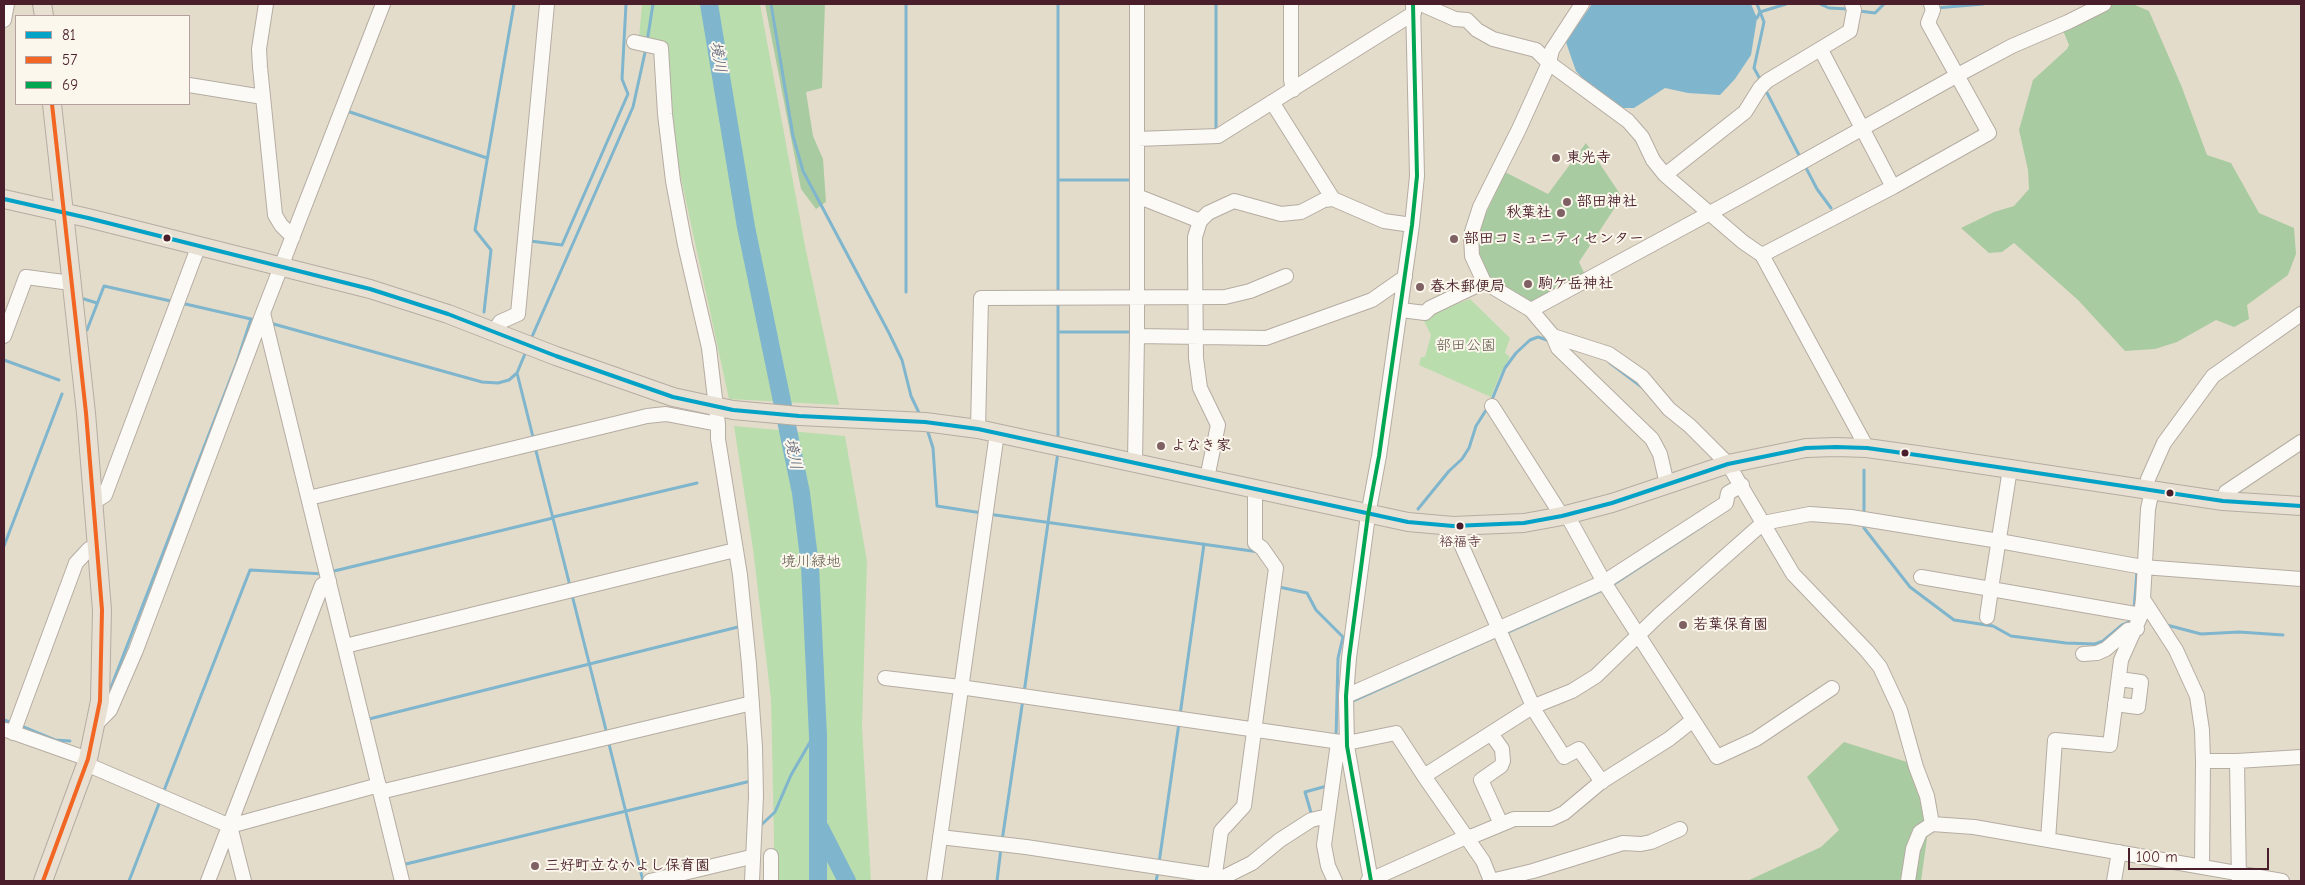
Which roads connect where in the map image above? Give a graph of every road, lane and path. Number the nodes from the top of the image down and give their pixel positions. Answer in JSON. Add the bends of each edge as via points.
{"nodes":[{"id":1,"x":7,"y":4,"type":"edge"},
{"id":2,"x":266,"y":4,"type":"edge"},
{"id":3,"x":383,"y":4,"type":"edge"},
{"id":4,"x":547,"y":4,"type":"edge"},
{"id":5,"x":1137,"y":4,"type":"edge"},
{"id":6,"x":1291,"y":4,"type":"edge"},
{"id":7,"x":1582,"y":4,"type":"edge"},
{"id":8,"x":1852,"y":4,"type":"edge"},
{"id":9,"x":1932,"y":4,"type":"edge"},
{"id":10,"x":2104,"y":4,"type":"edge"},
{"id":11,"x":1416,"y":7,"type":"edge"},
{"id":12,"x":4,"y":20,"type":"edge"},
{"id":13,"x":636,"y":43,"type":"dead end"},
{"id":14,"x":1821,"y":50,"type":"junction"},
{"id":15,"x":1549,"y":63,"type":"junction"},
{"id":16,"x":1956,"y":76,"type":"junction"},
{"id":17,"x":190,"y":85,"type":"edge"},
{"id":18,"x":1293,"y":90,"type":"junction"},
{"id":19,"x":263,"y":97,"type":"junction"},
{"id":20,"x":1272,"y":102,"type":"junction"},
{"id":21,"x":52,"y":105,"type":"edge"},
{"id":22,"x":1861,"y":128,"type":"junction"},
{"id":23,"x":1137,"y":139,"type":"junction"},
{"id":24,"x":1665,"y":175,"type":"junction"},
{"id":25,"x":1893,"y":187,"type":"junction"},
{"id":26,"x":1137,"y":196,"type":"junction"},
{"id":27,"x":4,"y":199,"type":"edge"},
{"id":28,"x":1333,"y":199,"type":"junction"},
{"id":29,"x":64,"y":213,"type":"junction"},
{"id":30,"x":1710,"y":213,"type":"junction"},
{"id":31,"x":1200,"y":221,"type":"junction"},
{"id":32,"x":1412,"y":225,"type":"junction"},
{"id":33,"x":293,"y":237,"type":"junction"},
{"id":34,"x":199,"y":245,"type":"junction"},
{"id":35,"x":1762,"y":256,"type":"junction"},
{"id":36,"x":280,"y":267,"type":"junction"},
{"id":37,"x":1286,"y":276,"type":"dead end"},
{"id":38,"x":1405,"y":277,"type":"junction"},
{"id":39,"x":1484,"y":282,"type":"junction"},
{"id":40,"x":71,"y":284,"type":"junction"},
{"id":41,"x":1137,"y":298,"type":"junction"},
{"id":42,"x":1195,"y":299,"type":"junction"},
{"id":43,"x":1401,"y":310,"type":"junction"},
{"id":44,"x":1531,"y":310,"type":"junction"},
{"id":45,"x":262,"y":313,"type":"junction"},
{"id":46,"x":2301,"y":314,"type":"edge"},
{"id":47,"x":494,"y":332,"type":"junction"},
{"id":48,"x":4,"y":336,"type":"edge"},
{"id":49,"x":1137,"y":336,"type":"junction"},
{"id":50,"x":1196,"y":336,"type":"junction"},
{"id":51,"x":1553,"y":336,"type":"junction"},
{"id":52,"x":1492,"y":406,"type":"dead end"},
{"id":53,"x":724,"y":408,"type":"junction"},
{"id":54,"x":718,"y":424,"type":"junction"},
{"id":55,"x":978,"y":429,"type":"junction"},
{"id":56,"x":998,"y":433,"type":"junction"},
{"id":57,"x":2301,"y":442,"type":"edge"},
{"id":58,"x":1866,"y":448,"type":"junction"},
{"id":59,"x":1135,"y":462,"type":"junction"},
{"id":60,"x":1728,"y":464,"type":"junction"},
{"id":61,"x":2010,"y":468,"type":"junction"},
{"id":62,"x":1207,"y":478,"type":"junction"},
{"id":63,"x":1667,"y":484,"type":"junction"},
{"id":64,"x":1742,"y":485,"type":"junction"},
{"id":65,"x":1255,"y":489,"type":"junction"},
{"id":66,"x":2149,"y":490,"type":"junction"},
{"id":67,"x":309,"y":498,"type":"junction"},
{"id":68,"x":2222,"y":501,"type":"junction"},
{"id":69,"x":94,"y":502,"type":"junction"},
{"id":70,"x":2301,"y":506,"type":"edge"},
{"id":71,"x":1368,"y":515,"type":"junction"},
{"id":72,"x":1564,"y":516,"type":"junction"},
{"id":73,"x":1763,"y":523,"type":"junction"},
{"id":74,"x":1452,"y":526,"type":"junction"},
{"id":75,"x":1999,"y":540,"type":"junction"},
{"id":76,"x":88,"y":549,"type":"junction"},
{"id":77,"x":735,"y":550,"type":"junction"},
{"id":78,"x":2143,"y":566,"type":"junction"},
{"id":79,"x":1921,"y":577,"type":"dead end"},
{"id":80,"x":2301,"y":579,"type":"edge"},
{"id":81,"x":329,"y":581,"type":"junction"},
{"id":82,"x":1604,"y":582,"type":"junction"},
{"id":83,"x":1991,"y":589,"type":"junction"},
{"id":84,"x":2142,"y":599,"type":"junction"},
{"id":85,"x":2142,"y":615,"type":"junction"},
{"id":86,"x":1987,"y":617,"type":"dead end"},
{"id":87,"x":1498,"y":629,"type":"junction"},
{"id":88,"x":2136,"y":629,"type":"junction"},
{"id":89,"x":1638,"y":635,"type":"junction"},
{"id":90,"x":345,"y":646,"type":"junction"},
{"id":91,"x":2083,"y":654,"type":"dead end"},
{"id":92,"x":886,"y":678,"type":"dead end"},
{"id":93,"x":2119,"y":679,"type":"junction"},
{"id":94,"x":960,"y":687,"type":"junction"},
{"id":95,"x":1832,"y":688,"type":"dead end"},
{"id":96,"x":1346,"y":696,"type":"junction"},
{"id":97,"x":752,"y":703,"type":"junction"},
{"id":98,"x":2115,"y":704,"type":"junction"},
{"id":99,"x":1532,"y":707,"type":"junction"},
{"id":100,"x":1693,"y":720,"type":"junction"},
{"id":101,"x":94,"y":726,"type":"junction"},
{"id":102,"x":1253,"y":729,"type":"junction"},
{"id":103,"x":8,"y":731,"type":"edge"},
{"id":104,"x":1492,"y":734,"type":"junction"},
{"id":105,"x":1347,"y":744,"type":"junction"},
{"id":106,"x":2301,"y":757,"type":"edge"},
{"id":107,"x":2204,"y":760,"type":"junction"},
{"id":108,"x":87,"y":761,"type":"junction"},
{"id":109,"x":2236,"y":761,"type":"junction"},
{"id":110,"x":1424,"y":776,"type":"junction"},
{"id":111,"x":1602,"y":782,"type":"junction"},
{"id":112,"x":380,"y":788,"type":"junction"},
{"id":113,"x":1328,"y":816,"type":"junction"},
{"id":114,"x":1501,"y":824,"type":"junction"},
{"id":115,"x":1932,"y":824,"type":"junction"},
{"id":116,"x":230,"y":826,"type":"junction"},
{"id":117,"x":1680,"y":829,"type":"dead end"},
{"id":118,"x":940,"y":836,"type":"junction"},
{"id":119,"x":1466,"y":837,"type":"junction"},
{"id":120,"x":2048,"y":840,"type":"junction"},
{"id":121,"x":2119,"y":852,"type":"junction"},
{"id":122,"x":771,"y":856,"type":"dead end"},
{"id":123,"x":751,"y":857,"type":"junction"},
{"id":124,"x":2202,"y":866,"type":"junction"},
{"id":125,"x":1215,"y":878,"type":"edge"},
{"id":126,"x":2240,"y":878,"type":"edge"},
{"id":127,"x":43,"y":881,"type":"edge"},
{"id":128,"x":208,"y":881,"type":"edge"},
{"id":129,"x":244,"y":881,"type":"edge"},
{"id":130,"x":402,"y":881,"type":"edge"},
{"id":131,"x":650,"y":881,"type":"edge"},
{"id":132,"x":752,"y":881,"type":"edge"},
{"id":133,"x":771,"y":881,"type":"edge"},
{"id":134,"x":934,"y":881,"type":"edge"},
{"id":135,"x":1335,"y":881,"type":"edge"},
{"id":136,"x":1370,"y":881,"type":"edge"},
{"id":137,"x":1491,"y":881,"type":"edge"},
{"id":138,"x":1908,"y":881,"type":"edge"},
{"id":139,"x":2114,"y":881,"type":"edge"},
{"id":140,"x":2282,"y":881,"type":"edge"}],
"edges":[{"from":1,"to":12,"type":"street"},
{"from":2,"to":19,"type":"street","via":[[260,49]]},
{"from":3,"to":33,"type":"street"},
{"from":4,"to":47,"type":"street","via":[[518,314],[500,322]]},
{"from":5,"to":23,"type":"street"},
{"from":6,"to":18,"type":"street"},
{"from":7,"to":15,"type":"street","via":[[1552,50]]},
{"from":8,"to":14,"type":"street","via":[[1850,31]]},
{"from":9,"to":16,"type":"street","via":[[1928,23]]},
{"from":10,"to":16,"type":"street"},
{"from":11,"to":15,"type":"street","via":[[1467,20],[1492,39],[1536,50]]},
{"from":11,"to":18,"type":"street"},
{"from":11,"to":32,"type":"street","via":[[1417,176]]},
{"from":13,"to":53,"type":"street","via":[[661,48],[673,181]]},
{"from":14,"to":22,"type":"street"},
{"from":14,"to":24,"type":"street","via":[[1767,81],[1745,112]]},
{"from":15,"to":24,"type":"street","via":[[1628,121],[1642,137]]},
{"from":15,"to":39,"type":"street","via":[[1480,207],[1471,235],[1472,256]]},
{"from":16,"to":22,"type":"street"},
{"from":16,"to":25,"type":"street","via":[[1989,133]]},
{"from":17,"to":19,"type":"street"},
{"from":18,"to":20,"type":"street"},
{"from":19,"to":33,"type":"street","via":[[275,215]]},
{"from":20,"to":23,"type":"street","via":[[1218,136]]},
{"from":20,"to":28,"type":"street"},
{"from":21,"to":29,"type":"main road"},
{"from":22,"to":25,"type":"street"},
{"from":22,"to":30,"type":"street"},
{"from":23,"to":26,"type":"street"},
{"from":24,"to":30,"type":"street"},
{"from":25,"to":35,"type":"street"},
{"from":26,"to":31,"type":"street"},
{"from":26,"to":41,"type":"street"},
{"from":27,"to":29,"type":"main road"},
{"from":28,"to":31,"type":"street","via":[[1301,212],[1280,214],[1234,201],[1208,213]]},
{"from":28,"to":32,"type":"street","via":[[1384,221]]},
{"from":29,"to":34,"type":"main road"},
{"from":29,"to":40,"type":"main road"},
{"from":30,"to":35,"type":"street"},
{"from":30,"to":44,"type":"street"},
{"from":31,"to":42,"type":"street","via":[[1195,236]]},
{"from":32,"to":38,"type":"street"},
{"from":33,"to":36,"type":"street"},
{"from":34,"to":36,"type":"main road"},
{"from":34,"to":69,"type":"street","via":[[105,495]]},
{"from":35,"to":58,"type":"street"},
{"from":36,"to":45,"type":"street"},
{"from":36,"to":47,"type":"main road","via":[[370,289]]},
{"from":37,"to":42,"type":"street","via":[[1239,295]]},
{"from":38,"to":43,"type":"street"},
{"from":38,"to":50,"type":"street","via":[[1372,300],[1266,338]]},
{"from":39,"to":43,"type":"street","via":[[1425,313]]},
{"from":39,"to":44,"type":"street"},
{"from":40,"to":48,"type":"street","via":[[26,277]]},
{"from":40,"to":69,"type":"main road"},
{"from":40,"to":76,"type":"main road","via":[[67,312]]},
{"from":41,"to":42,"type":"street"},
{"from":41,"to":49,"type":"street"},
{"from":41,"to":55,"type":"street","via":[[981,298]]},
{"from":42,"to":50,"type":"street"},
{"from":43,"to":71,"type":"street"},
{"from":44,"to":51,"type":"street"},
{"from":45,"to":67,"type":"street"},
{"from":45,"to":101,"type":"street","via":[[136,650],[110,710]]},
{"from":46,"to":66,"type":"street","via":[[2213,376],[2164,443],[2148,479]]},
{"from":47,"to":53,"type":"main road","via":[[673,397]]},
{"from":49,"to":50,"type":"street"},
{"from":49,"to":59,"type":"street"},
{"from":50,"to":62,"type":"street","via":[[1200,388],[1218,426]]},
{"from":51,"to":60,"type":"street","via":[[1609,354],[1627,365]]},
{"from":51,"to":63,"type":"street","via":[[1558,348],[1652,439],[1660,454]]},
{"from":52,"to":72,"type":"street"},
{"from":53,"to":54,"type":"street"},
{"from":53,"to":55,"type":"main road","via":[[925,422]]},
{"from":54,"to":67,"type":"street","via":[[666,414],[647,416]]},
{"from":54,"to":77,"type":"street"},
{"from":55,"to":56,"type":"main road"},
{"from":56,"to":59,"type":"main road"},
{"from":56,"to":94,"type":"street"},
{"from":57,"to":68,"type":"street","via":[[2226,492]]},
{"from":58,"to":60,"type":"main road","via":[[1806,448]]},
{"from":58,"to":61,"type":"main road"},
{"from":59,"to":62,"type":"main road"},
{"from":60,"to":63,"type":"main road"},
{"from":60,"to":64,"type":"street"},
{"from":61,"to":66,"type":"main road"},
{"from":61,"to":75,"type":"street"},
{"from":62,"to":65,"type":"main road"},
{"from":63,"to":72,"type":"main road"},
{"from":64,"to":73,"type":"street"},
{"from":64,"to":82,"type":"street","via":[[1728,493],[1726,503]]},
{"from":65,"to":71,"type":"main road"},
{"from":65,"to":102,"type":"street","via":[[1255,543],[1276,568]]},
{"from":66,"to":68,"type":"main road"},
{"from":66,"to":78,"type":"street"},
{"from":67,"to":81,"type":"street"},
{"from":68,"to":70,"type":"main road"},
{"from":69,"to":101,"type":"main road","via":[[102,610],[100,701]]},
{"from":71,"to":74,"type":"main road"},
{"from":71,"to":96,"type":"street"},
{"from":72,"to":74,"type":"main road","via":[[1524,523]]},
{"from":72,"to":82,"type":"street"},
{"from":73,"to":75,"type":"street","via":[[1810,514],[1851,517]]},
{"from":73,"to":89,"type":"street"},
{"from":73,"to":115,"type":"street","via":[[1793,574],[1880,667],[1900,710],[1927,796]]},
{"from":74,"to":87,"type":"street"},
{"from":75,"to":78,"type":"street"},
{"from":75,"to":83,"type":"street"},
{"from":76,"to":101,"type":"main road"},
{"from":76,"to":103,"type":"street","via":[[76,563]]},
{"from":77,"to":90,"type":"street"},
{"from":77,"to":97,"type":"street"},
{"from":78,"to":80,"type":"street"},
{"from":78,"to":84,"type":"street"},
{"from":79,"to":83,"type":"street"},
{"from":81,"to":90,"type":"street"},
{"from":81,"to":116,"type":"street","via":[[322,585]]},
{"from":82,"to":87,"type":"street"},
{"from":82,"to":89,"type":"street"},
{"from":83,"to":85,"type":"street"},
{"from":83,"to":86,"type":"street"},
{"from":84,"to":85,"type":"street"},
{"from":84,"to":107,"type":"street","via":[[2176,650],[2194,686]]},
{"from":85,"to":88,"type":"street"},
{"from":87,"to":96,"type":"street"},
{"from":87,"to":99,"type":"street"},
{"from":88,"to":91,"type":"street","via":[[2128,630],[2106,649]]},
{"from":88,"to":93,"type":"street","via":[[2121,660]]},
{"from":89,"to":99,"type":"street","via":[[1596,676]]},
{"from":89,"to":100,"type":"street"},
{"from":90,"to":112,"type":"street"},
{"from":92,"to":94,"type":"street"},
{"from":93,"to":98,"type":"street"},
{"from":93,"to":98,"type":"street","via":[[2141,682],[2138,707]]},
{"from":94,"to":102,"type":"street"},
{"from":94,"to":118,"type":"street"},
{"from":95,"to":100,"type":"street","via":[[1756,739],[1717,757]]},
{"from":96,"to":105,"type":"street"},
{"from":97,"to":112,"type":"street"},
{"from":97,"to":123,"type":"street","via":[[756,796]]},
{"from":98,"to":120,"type":"street","via":[[2110,745],[2055,740]]},
{"from":99,"to":104,"type":"street"},
{"from":99,"to":111,"type":"street","via":[[1564,757],[1579,749]]},
{"from":100,"to":111,"type":"street"},
{"from":101,"to":108,"type":"main road"},
{"from":102,"to":105,"type":"street"},
{"from":102,"to":125,"type":"street","via":[[1244,806],[1221,831]]},
{"from":103,"to":108,"type":"street"},
{"from":104,"to":110,"type":"street"},
{"from":104,"to":114,"type":"street","via":[[1502,749],[1503,761],[1481,780]]},
{"from":105,"to":110,"type":"street","via":[[1396,733]]},
{"from":105,"to":113,"type":"street","via":[[1337,750]]},
{"from":105,"to":136,"type":"street"},
{"from":106,"to":109,"type":"street"},
{"from":107,"to":109,"type":"street"},
{"from":107,"to":124,"type":"street"},
{"from":108,"to":116,"type":"street"},
{"from":108,"to":127,"type":"main road"},
{"from":109,"to":126,"type":"street"},
{"from":110,"to":119,"type":"street"},
{"from":111,"to":114,"type":"street","via":[[1564,813],[1551,819],[1514,819]]},
{"from":112,"to":116,"type":"street"},
{"from":112,"to":130,"type":"street"},
{"from":113,"to":125,"type":"street","via":[[1311,820],[1252,863]]},
{"from":113,"to":135,"type":"street","via":[[1325,856]]},
{"from":114,"to":119,"type":"street"},
{"from":115,"to":120,"type":"street","via":[[1974,827]]},
{"from":115,"to":138,"type":"street","via":[[1920,832],[1912,848]]},
{"from":116,"to":128,"type":"street"},
{"from":116,"to":129,"type":"street"},
{"from":117,"to":137,"type":"street","via":[[1651,842],[1623,844]]},
{"from":118,"to":125,"type":"street","via":[[1026,846]]},
{"from":118,"to":134,"type":"street"},
{"from":119,"to":136,"type":"street"},
{"from":119,"to":137,"type":"street"},
{"from":120,"to":121,"type":"street"},
{"from":121,"to":124,"type":"street"},
{"from":121,"to":139,"type":"street"},
{"from":122,"to":133,"type":"street"},
{"from":123,"to":131,"type":"street"},
{"from":123,"to":132,"type":"street"},
{"from":124,"to":126,"type":"street"},
{"from":126,"to":140,"type":"street"}]}
